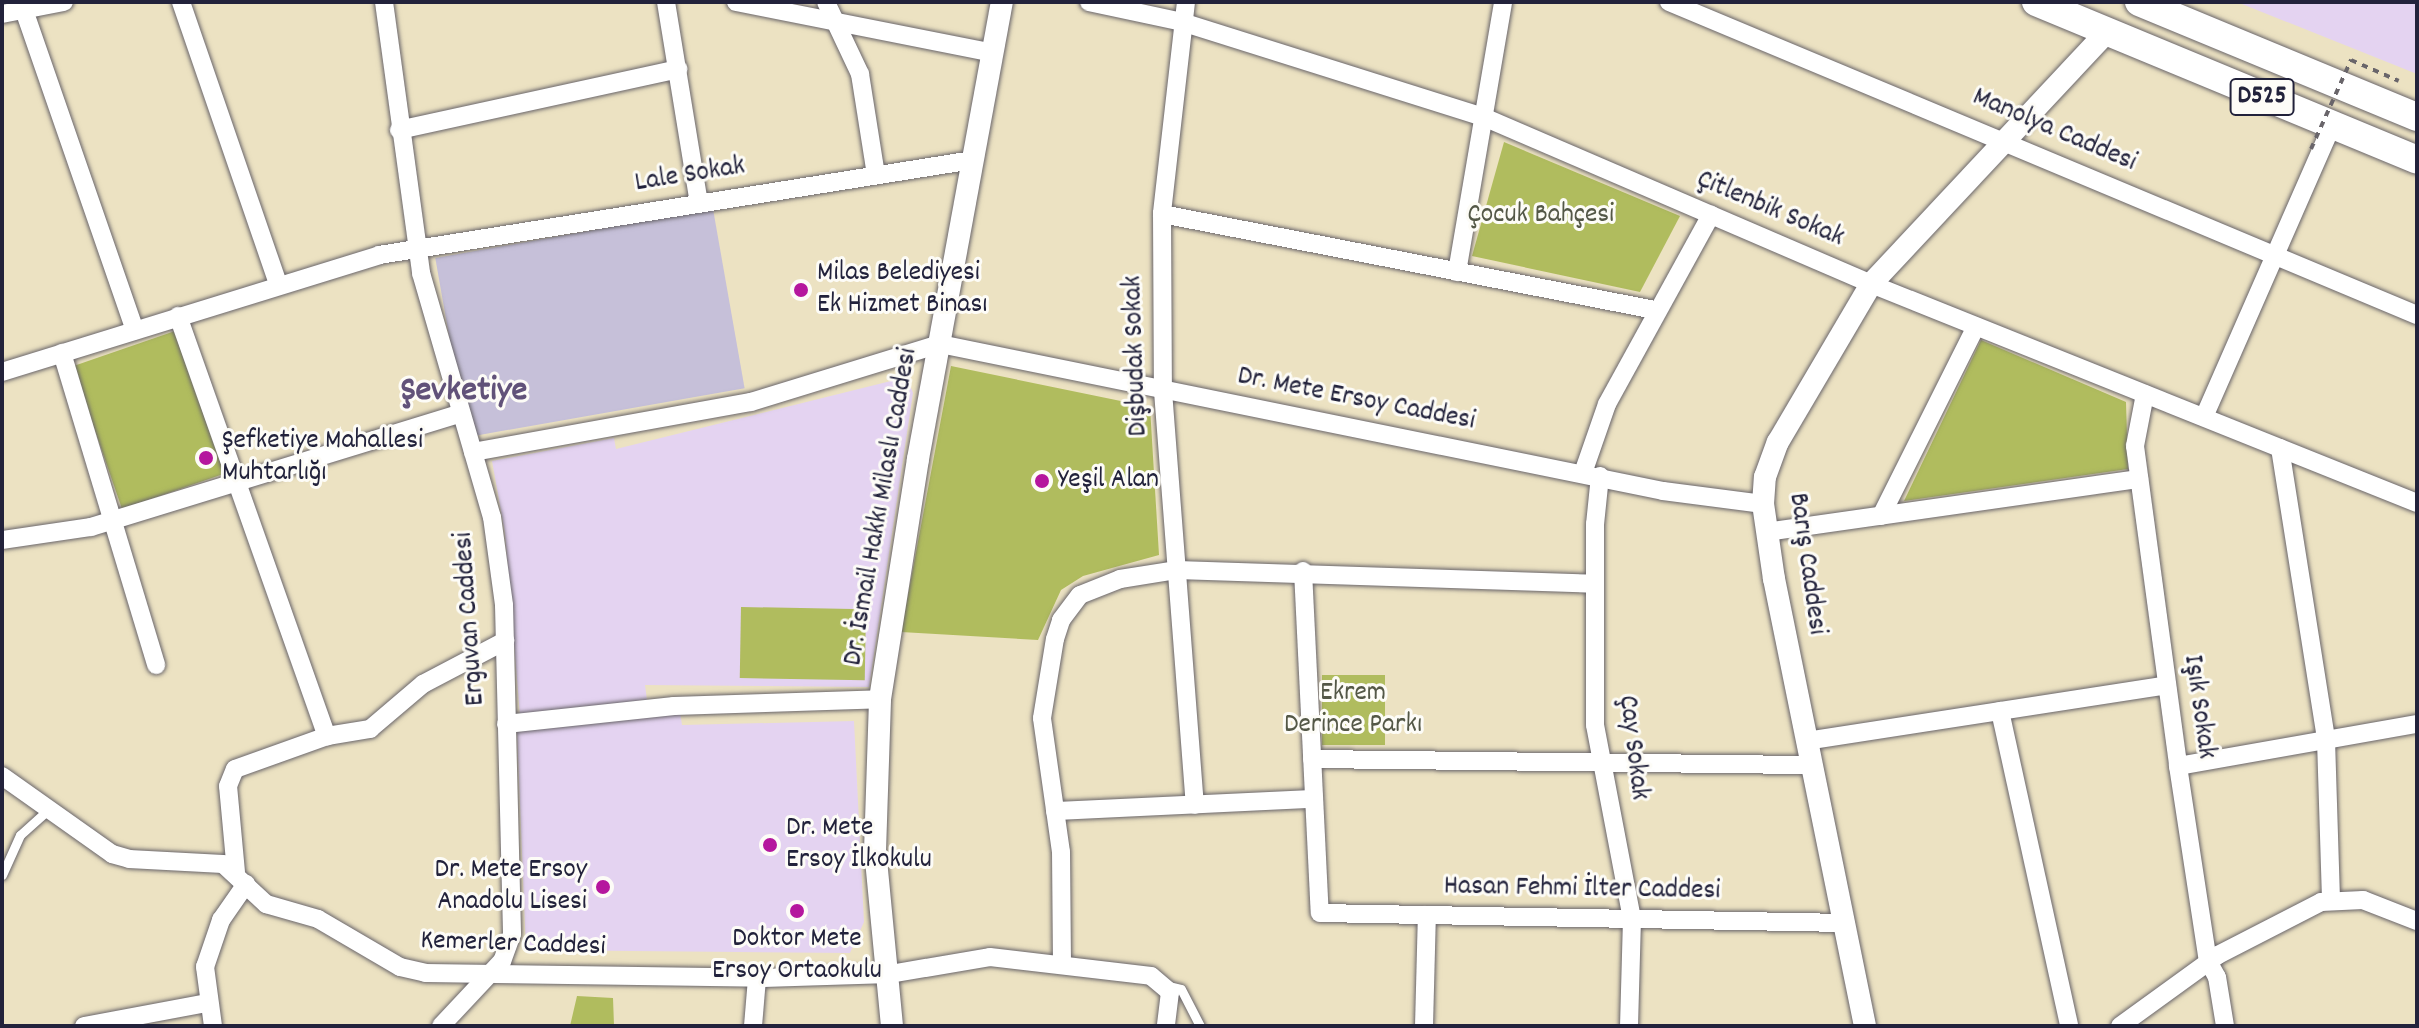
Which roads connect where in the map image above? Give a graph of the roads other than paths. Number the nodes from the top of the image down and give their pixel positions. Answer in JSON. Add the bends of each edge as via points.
{"nodes":[{"id":1,"x":64,"y":2,"type":"edge"},
{"id":2,"x":181,"y":2,"type":"edge"},
{"id":3,"x":384,"y":2,"type":"edge"},
{"id":4,"x":666,"y":2,"type":"edge"},
{"id":5,"x":736,"y":2,"type":"edge"},
{"id":6,"x":826,"y":2,"type":"edge"},
{"id":7,"x":1002,"y":2,"type":"edge"},
{"id":8,"x":1089,"y":2,"type":"edge"},
{"id":9,"x":1186,"y":2,"type":"edge"},
{"id":10,"x":1503,"y":2,"type":"edge"},
{"id":11,"x":1669,"y":2,"type":"edge"},
{"id":12,"x":2036,"y":2,"type":"edge"},
{"id":13,"x":2139,"y":2,"type":"edge"},
{"id":14,"x":24,"y":10,"type":"junction"},
{"id":15,"x":2,"y":14,"type":"edge"},
{"id":16,"x":832,"y":21,"type":"junction"},
{"id":17,"x":1182,"y":22,"type":"junction"},
{"id":18,"x":2106,"y":33,"type":"junction"},
{"id":19,"x":993,"y":53,"type":"junction"},
{"id":20,"x":678,"y":69,"type":"junction"},
{"id":21,"x":2417,"y":117,"type":"edge"},
{"id":22,"x":1486,"y":118,"type":"junction"},
{"id":23,"x":2332,"y":125,"type":"junction"},
{"id":24,"x":399,"y":130,"type":"junction"},
{"id":25,"x":2005,"y":140,"type":"junction"},
{"id":26,"x":973,"y":160,"type":"junction"},
{"id":27,"x":2417,"y":160,"type":"edge"},
{"id":28,"x":876,"y":175,"type":"junction"},
{"id":29,"x":699,"y":203,"type":"junction"},
{"id":30,"x":1162,"y":214,"type":"junction"},
{"id":31,"x":1711,"y":215,"type":"junction"},
{"id":32,"x":416,"y":247,"type":"junction"},
{"id":33,"x":2275,"y":255,"type":"junction"},
{"id":34,"x":1457,"y":272,"type":"junction"},
{"id":35,"x":278,"y":284,"type":"junction"},
{"id":36,"x":1871,"y":284,"type":"junction"},
{"id":37,"x":1655,"y":310,"type":"junction"},
{"id":38,"x":2417,"y":315,"type":"edge"},
{"id":39,"x":178,"y":316,"type":"junction"},
{"id":40,"x":1976,"y":326,"type":"junction"},
{"id":41,"x":135,"y":330,"type":"junction"},
{"id":42,"x":940,"y":344,"type":"junction"},
{"id":43,"x":62,"y":353,"type":"junction"},
{"id":44,"x":2,"y":372,"type":"edge"},
{"id":45,"x":1163,"y":391,"type":"junction"},
{"id":46,"x":2145,"y":394,"type":"junction"},
{"id":47,"x":461,"y":413,"type":"junction"},
{"id":48,"x":2204,"y":417,"type":"junction"},
{"id":49,"x":2280,"y":448,"type":"junction"},
{"id":50,"x":473,"y":452,"type":"junction"},
{"id":51,"x":1592,"y":475,"type":"junction"},
{"id":52,"x":2139,"y":479,"type":"junction"},
{"id":53,"x":237,"y":482,"type":"junction"},
{"id":54,"x":2417,"y":503,"type":"edge"},
{"id":55,"x":1763,"y":504,"type":"junction"},
{"id":56,"x":1881,"y":516,"type":"junction"},
{"id":57,"x":113,"y":521,"type":"junction"},
{"id":58,"x":1766,"y":532,"type":"junction"},
{"id":59,"x":2,"y":540,"type":"edge"},
{"id":60,"x":1177,"y":570,"type":"junction"},
{"id":61,"x":1303,"y":571,"type":"junction"},
{"id":62,"x":1595,"y":584,"type":"junction"},
{"id":63,"x":505,"y":641,"type":"junction"},
{"id":64,"x":156,"y":665,"type":"dead end"},
{"id":65,"x":2167,"y":685,"type":"junction"},
{"id":66,"x":880,"y":699,"type":"junction"},
{"id":67,"x":2000,"y":711,"type":"junction"},
{"id":68,"x":506,"y":724,"type":"junction"},
{"id":69,"x":2417,"y":724,"type":"edge"},
{"id":70,"x":327,"y":736,"type":"junction"},
{"id":71,"x":2326,"y":740,"type":"junction"},
{"id":72,"x":1806,"y":741,"type":"junction"},
{"id":73,"x":1312,"y":759,"type":"junction"},
{"id":74,"x":1600,"y":762,"type":"junction"},
{"id":75,"x":1811,"y":765,"type":"junction"},
{"id":76,"x":2178,"y":766,"type":"junction"},
{"id":77,"x":2,"y":776,"type":"edge"},
{"id":78,"x":1314,"y":799,"type":"junction"},
{"id":79,"x":1195,"y":805,"type":"junction"},
{"id":80,"x":48,"y":810,"type":"junction"},
{"id":81,"x":1055,"y":811,"type":"junction"},
{"id":82,"x":2,"y":875,"type":"edge"},
{"id":83,"x":241,"y":878,"type":"junction"},
{"id":84,"x":2331,"y":901,"type":"junction"},
{"id":85,"x":1427,"y":915,"type":"junction"},
{"id":86,"x":1632,"y":919,"type":"junction"},
{"id":87,"x":2417,"y":921,"type":"edge"},
{"id":88,"x":1844,"y":923,"type":"junction"},
{"id":89,"x":2208,"y":961,"type":"junction"},
{"id":90,"x":1062,"y":965,"type":"junction"},
{"id":91,"x":890,"y":974,"type":"junction"},
{"id":92,"x":487,"y":976,"type":"junction"},
{"id":93,"x":757,"y":978,"type":"junction"},
{"id":94,"x":1165,"y":985,"type":"junction"},
{"id":95,"x":207,"y":1003,"type":"junction"},
{"id":96,"x":84,"y":1026,"type":"edge"},
{"id":97,"x":213,"y":1026,"type":"edge"},
{"id":98,"x":441,"y":1026,"type":"edge"},
{"id":99,"x":753,"y":1026,"type":"edge"},
{"id":100,"x":892,"y":1026,"type":"edge"},
{"id":101,"x":1166,"y":1026,"type":"edge"},
{"id":102,"x":1200,"y":1026,"type":"edge"},
{"id":103,"x":1424,"y":1026,"type":"edge"},
{"id":104,"x":1629,"y":1026,"type":"edge"},
{"id":105,"x":1865,"y":1026,"type":"edge"},
{"id":106,"x":2069,"y":1026,"type":"edge"},
{"id":107,"x":2120,"y":1026,"type":"edge"},
{"id":108,"x":2225,"y":1026,"type":"edge"}],
"edges":[{"from":1,"to":14,"type":"street"},
{"from":2,"to":35,"type":"street"},
{"from":3,"to":24,"type":"street","name":"Erguvan Caddesi"},
{"from":4,"to":20,"type":"street"},
{"from":5,"to":16,"type":"street"},
{"from":6,"to":16,"type":"street"},
{"from":7,"to":19,"type":"street","name":"Dr. İsmail Hakkı Milaslı Caddesi"},
{"from":8,"to":17,"type":"street","name":"Çitlenbik Sokak"},
{"from":9,"to":17,"type":"street","name":"Dişbudak Sokak"},
{"from":10,"to":22,"type":"street"},
{"from":11,"to":25,"type":"street","name":"Manolya Caddesi"},
{"from":12,"to":18,"type":"highway","number":"D525"},
{"from":13,"to":21,"type":"highway","number":"D525"},
{"from":14,"to":15,"type":"street"},
{"from":14,"to":41,"type":"street"},
{"from":16,"to":19,"type":"street"},
{"from":16,"to":28,"type":"street","via":[[860,74]]},
{"from":17,"to":22,"type":"street","name":"Çitlenbik Sokak"},
{"from":17,"to":30,"type":"street","name":"Dişbudak Sokak"},
{"from":18,"to":23,"type":"highway","number":"D525"},
{"from":18,"to":25,"type":"street","name":"Barış Caddesi"},
{"from":19,"to":26,"type":"street","name":"Dr. İsmail Hakkı Milaslı Caddesi"},
{"from":20,"to":24,"type":"street"},
{"from":20,"to":29,"type":"street"},
{"from":22,"to":31,"type":"street","name":"Çitlenbik Sokak"},
{"from":22,"to":34,"type":"street"},
{"from":23,"to":27,"type":"highway","number":"D525"},
{"from":23,"to":33,"type":"street"},
{"from":24,"to":32,"type":"street","name":"Erguvan Caddesi"},
{"from":25,"to":33,"type":"street","name":"Manolya Caddesi"},
{"from":25,"to":36,"type":"street","name":"Barış Caddesi"},
{"from":26,"to":28,"type":"street","name":"Lale Sokak"},
{"from":26,"to":42,"type":"street","name":"Dr. İsmail Hakkı Milaslı Caddesi"},
{"from":28,"to":29,"type":"street","name":"Lale Sokak"},
{"from":29,"to":32,"type":"street","name":"Lale Sokak"},
{"from":30,"to":34,"type":"street"},
{"from":30,"to":45,"type":"street","name":"Dişbudak Sokak"},
{"from":31,"to":36,"type":"street","name":"Çitlenbik Sokak"},
{"from":31,"to":37,"type":"street","name":"Çay Sokak"},
{"from":32,"to":35,"type":"street","name":"Lale Sokak"},
{"from":32,"to":47,"type":"street","name":"Erguvan Caddesi"},
{"from":33,"to":38,"type":"street","name":"Manolya Caddesi"},
{"from":33,"to":48,"type":"street"},
{"from":34,"to":37,"type":"street"},
{"from":35,"to":39,"type":"street","name":"Lale Sokak"},
{"from":36,"to":40,"type":"street","name":"Çitlenbik Sokak"},
{"from":36,"to":55,"type":"street","name":"Barış Caddesi","via":[[1778,442],[1765,477]]},
{"from":37,"to":51,"type":"street","name":"Çay Sokak","via":[[1603,414]]},
{"from":39,"to":41,"type":"street","name":"Lale Sokak"},
{"from":39,"to":53,"type":"street"},
{"from":40,"to":46,"type":"street","name":"Çitlenbik Sokak"},
{"from":40,"to":56,"type":"street"},
{"from":41,"to":43,"type":"street","name":"Lale Sokak"},
{"from":42,"to":45,"type":"street","name":"Dr. Mete Ersoy Caddesi"},
{"from":42,"to":50,"type":"street","via":[[751,402]]},
{"from":42,"to":66,"type":"street","name":"Dr. İsmail Hakkı Milaslı Caddesi"},
{"from":43,"to":44,"type":"street","name":"Lale Sokak"},
{"from":43,"to":57,"type":"street"},
{"from":45,"to":51,"type":"street","name":"Dr. Mete Ersoy Caddesi"},
{"from":45,"to":60,"type":"street","name":"Dişbudak Sokak"},
{"from":46,"to":48,"type":"street","name":"Çitlenbik Sokak"},
{"from":46,"to":52,"type":"street","name":"Işık Sokak","via":[[2135,432]]},
{"from":47,"to":50,"type":"street","name":"Erguvan Caddesi"},
{"from":47,"to":53,"type":"street"},
{"from":48,"to":49,"type":"street","name":"Çitlenbik Sokak"},
{"from":49,"to":54,"type":"street","name":"Çitlenbik Sokak"},
{"from":49,"to":71,"type":"street"},
{"from":50,"to":63,"type":"street","name":"Erguvan Caddesi","via":[[498,547]]},
{"from":51,"to":55,"type":"street","name":"Dr. Mete Ersoy Caddesi"},
{"from":51,"to":62,"type":"street","name":"Çay Sokak"},
{"from":52,"to":56,"type":"street"},
{"from":52,"to":65,"type":"street","name":"Işık Sokak"},
{"from":53,"to":57,"type":"street"},
{"from":53,"to":70,"type":"street"},
{"from":55,"to":58,"type":"street","name":"Barış Caddesi"},
{"from":56,"to":58,"type":"street"},
{"from":57,"to":59,"type":"street"},
{"from":57,"to":64,"type":"street"},
{"from":58,"to":72,"type":"street","name":"Barış Caddesi"},
{"from":60,"to":61,"type":"street"},
{"from":60,"to":79,"type":"street","name":"Dişbudak Sokak"},
{"from":60,"to":81,"type":"street","via":[[1095,587],[1080,595],[1061,620],[1042,718]]},
{"from":61,"to":62,"type":"street"},
{"from":61,"to":73,"type":"street"},
{"from":62,"to":74,"type":"street","name":"Çay Sokak"},
{"from":63,"to":68,"type":"street","name":"Erguvan Caddesi"},
{"from":63,"to":70,"type":"street","via":[[423,684],[383,723]]},
{"from":65,"to":67,"type":"street"},
{"from":65,"to":76,"type":"street","name":"Işık Sokak"},
{"from":66,"to":68,"type":"street","via":[[662,706]]},
{"from":66,"to":91,"type":"street","name":"Dr. İsmail Hakkı Milaslı Caddesi","via":[[875,851]]},
{"from":67,"to":72,"type":"street"},
{"from":67,"to":106,"type":"street"},
{"from":68,"to":92,"type":"street","name":"Erguvan Caddesi","via":[[512,934],[509,949]]},
{"from":69,"to":71,"type":"street"},
{"from":70,"to":83,"type":"street","via":[[231,772]]},
{"from":71,"to":76,"type":"street"},
{"from":71,"to":84,"type":"street"},
{"from":72,"to":75,"type":"street","name":"Barış Caddesi"},
{"from":73,"to":74,"type":"street"},
{"from":73,"to":78,"type":"street"},
{"from":74,"to":75,"type":"street"},
{"from":74,"to":86,"type":"street","name":"Çay Sokak"},
{"from":75,"to":88,"type":"street","name":"Barış Caddesi"},
{"from":76,"to":89,"type":"street","name":"Işık Sokak"},
{"from":77,"to":80,"type":"street","name":"Kemerler Caddesi"},
{"from":78,"to":79,"type":"street"},
{"from":78,"to":85,"type":"street","name":"Hasan Fehmi İlter Caddesi","via":[[1320,913]]},
{"from":79,"to":81,"type":"street"},
{"from":80,"to":82,"type":"lane","via":[[20,835]]},
{"from":80,"to":83,"type":"street","name":"Kemerler Caddesi","via":[[112,854],[212,860]]},
{"from":81,"to":90,"type":"street","via":[[1062,876]]},
{"from":83,"to":92,"type":"street","name":"Kemerler Caddesi","via":[[266,904],[346,931],[400,967]]},
{"from":83,"to":95,"type":"street","via":[[205,967]]},
{"from":84,"to":87,"type":"street","via":[[2363,900]]},
{"from":84,"to":89,"type":"street"},
{"from":85,"to":86,"type":"street","name":"Hasan Fehmi İlter Caddesi"},
{"from":85,"to":103,"type":"street"},
{"from":86,"to":88,"type":"street","name":"Hasan Fehmi İlter Caddesi"},
{"from":86,"to":104,"type":"street","name":"Çay Sokak"},
{"from":88,"to":105,"type":"street","name":"Barış Caddesi"},
{"from":89,"to":107,"type":"street"},
{"from":89,"to":108,"type":"street","name":"Işık Sokak","via":[[2219,983]]},
{"from":90,"to":91,"type":"street","via":[[990,957]]},
{"from":90,"to":94,"type":"street","via":[[1151,976]]},
{"from":91,"to":93,"type":"street","name":"Kemerler Caddesi"},
{"from":91,"to":100,"type":"street","name":"Dr. İsmail Hakkı Milaslı Caddesi"},
{"from":92,"to":93,"type":"street","name":"Kemerler Caddesi"},
{"from":92,"to":98,"type":"street","name":"Erguvan Caddesi"},
{"from":93,"to":99,"type":"street"},
{"from":94,"to":101,"type":"street","via":[[1171,1000]]},
{"from":94,"to":102,"type":"lane","via":[[1181,989]]},
{"from":95,"to":96,"type":"street"},
{"from":95,"to":97,"type":"street"}]}
